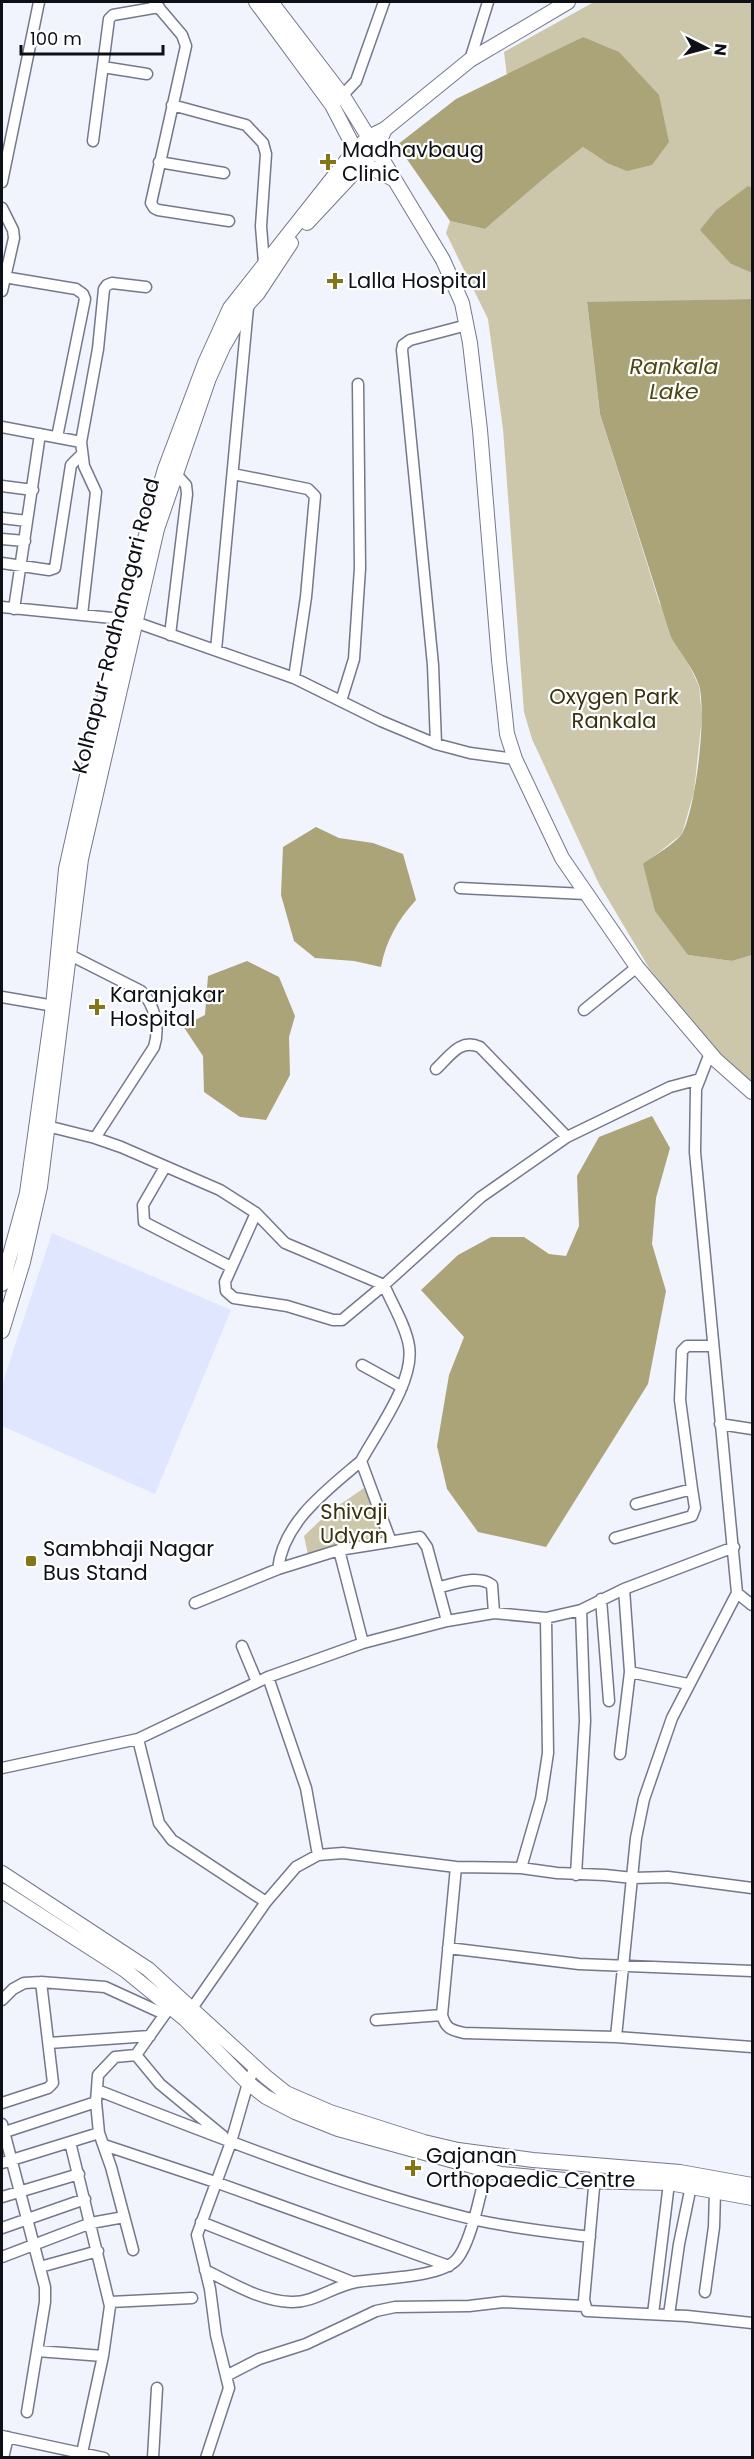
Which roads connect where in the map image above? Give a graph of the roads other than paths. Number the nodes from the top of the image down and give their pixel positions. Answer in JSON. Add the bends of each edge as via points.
{"nodes":[{"id":1,"x":39,"y":2,"type":"edge"},
{"id":2,"x":256,"y":2,"type":"edge"},
{"id":3,"x":271,"y":2,"type":"edge"},
{"id":4,"x":384,"y":2,"type":"edge"},
{"id":5,"x":488,"y":2,"type":"edge"},
{"id":6,"x":568,"y":2,"type":"edge"},
{"id":7,"x":156,"y":4,"type":"edge"},
{"id":8,"x":551,"y":6,"type":"edge"},
{"id":9,"x":470,"y":60,"type":"junction"},
{"id":10,"x":102,"y":67,"type":"junction"},
{"id":11,"x":147,"y":74,"type":"dead end"},
{"id":12,"x":337,"y":100,"type":"junction"},
{"id":13,"x":172,"y":105,"type":"junction"},
{"id":14,"x":93,"y":141,"type":"dead end"},
{"id":15,"x":373,"y":143,"type":"junction"},
{"id":16,"x":358,"y":157,"type":"junction"},
{"id":17,"x":159,"y":162,"type":"junction"},
{"id":18,"x":224,"y":173,"type":"dead end"},
{"id":19,"x":393,"y":180,"type":"junction"},
{"id":20,"x":2,"y":182,"type":"edge"},
{"id":21,"x":2,"y":208,"type":"edge"},
{"id":22,"x":230,"y":221,"type":"dead end"},
{"id":23,"x":264,"y":263,"type":"junction"},
{"id":24,"x":4,"y":277,"type":"junction"},
{"id":25,"x":146,"y":287,"type":"dead end"},
{"id":26,"x":2,"y":291,"type":"edge"},
{"id":27,"x":248,"y":303,"type":"junction"},
{"id":28,"x":467,"y":326,"type":"junction"},
{"id":29,"x":358,"y":384,"type":"dead end"},
{"id":30,"x":2,"y":428,"type":"edge"},
{"id":31,"x":40,"y":434,"type":"junction"},
{"id":32,"x":57,"y":437,"type":"junction"},
{"id":33,"x":81,"y":442,"type":"junction"},
{"id":34,"x":82,"y":454,"type":"junction"},
{"id":35,"x":176,"y":474,"type":"junction"},
{"id":36,"x":233,"y":474,"type":"junction"},
{"id":37,"x":2,"y":486,"type":"edge"},
{"id":38,"x":33,"y":490,"type":"junction"},
{"id":39,"x":2,"y":518,"type":"edge"},
{"id":40,"x":27,"y":521,"type":"junction"},
{"id":41,"x":2,"y":539,"type":"edge"},
{"id":42,"x":25,"y":541,"type":"junction"},
{"id":43,"x":2,"y":563,"type":"edge"},
{"id":44,"x":21,"y":566,"type":"junction"},
{"id":45,"x":2,"y":607,"type":"edge"},
{"id":46,"x":14,"y":609,"type":"junction"},
{"id":47,"x":82,"y":615,"type":"junction"},
{"id":48,"x":129,"y":621,"type":"junction"},
{"id":49,"x":170,"y":635,"type":"junction"},
{"id":50,"x":216,"y":650,"type":"junction"},
{"id":51,"x":294,"y":678,"type":"junction"},
{"id":52,"x":341,"y":701,"type":"junction"},
{"id":53,"x":436,"y":744,"type":"junction"},
{"id":54,"x":514,"y":759,"type":"junction"},
{"id":55,"x":460,"y":888,"type":"dead end"},
{"id":56,"x":585,"y":894,"type":"junction"},
{"id":57,"x":68,"y":954,"type":"junction"},
{"id":58,"x":637,"y":967,"type":"junction"},
{"id":59,"x":2,"y":997,"type":"edge"},
{"id":60,"x":58,"y":1007,"type":"junction"},
{"id":61,"x":584,"y":1010,"type":"dead end"},
{"id":62,"x":711,"y":1053,"type":"junction"},
{"id":63,"x":436,"y":1069,"type":"dead end"},
{"id":64,"x":700,"y":1079,"type":"junction"},
{"id":65,"x":753,"y":1092,"type":"edge"},
{"id":66,"x":42,"y":1125,"type":"junction"},
{"id":67,"x":567,"y":1137,"type":"junction"},
{"id":68,"x":95,"y":1138,"type":"junction"},
{"id":69,"x":165,"y":1167,"type":"junction"},
{"id":70,"x":256,"y":1213,"type":"junction"},
{"id":71,"x":231,"y":1267,"type":"junction"},
{"id":72,"x":2,"y":1284,"type":"edge"},
{"id":73,"x":384,"y":1286,"type":"junction"},
{"id":74,"x":2,"y":1329,"type":"edge"},
{"id":75,"x":712,"y":1346,"type":"junction"},
{"id":76,"x":362,"y":1365,"type":"dead end"},
{"id":77,"x":402,"y":1387,"type":"junction"},
{"id":78,"x":720,"y":1424,"type":"junction"},
{"id":79,"x":753,"y":1429,"type":"edge"},
{"id":80,"x":361,"y":1461,"type":"junction"},
{"id":81,"x":692,"y":1489,"type":"junction"},
{"id":82,"x":636,"y":1504,"type":"dead end"},
{"id":83,"x":615,"y":1538,"type":"dead end"},
{"id":84,"x":391,"y":1542,"type":"junction"},
{"id":85,"x":734,"y":1547,"type":"junction"},
{"id":86,"x":339,"y":1550,"type":"junction"},
{"id":87,"x":278,"y":1569,"type":"junction"},
{"id":88,"x":439,"y":1587,"type":"junction"},
{"id":89,"x":624,"y":1589,"type":"junction"},
{"id":90,"x":737,"y":1593,"type":"junction"},
{"id":91,"x":602,"y":1599,"type":"junction"},
{"id":92,"x":195,"y":1603,"type":"dead end"},
{"id":93,"x":753,"y":1605,"type":"edge"},
{"id":94,"x":581,"y":1610,"type":"junction"},
{"id":95,"x":494,"y":1612,"type":"junction"},
{"id":96,"x":546,"y":1618,"type":"junction"},
{"id":97,"x":447,"y":1621,"type":"junction"},
{"id":98,"x":363,"y":1643,"type":"junction"},
{"id":99,"x":242,"y":1646,"type":"dead end"},
{"id":100,"x":630,"y":1672,"type":"junction"},
{"id":101,"x":268,"y":1677,"type":"junction"},
{"id":102,"x":257,"y":1682,"type":"junction"},
{"id":103,"x":688,"y":1684,"type":"junction"},
{"id":104,"x":609,"y":1701,"type":"dead end"},
{"id":105,"x":138,"y":1739,"type":"junction"},
{"id":106,"x":620,"y":1754,"type":"dead end"},
{"id":107,"x":2,"y":1768,"type":"edge"},
{"id":108,"x":318,"y":1856,"type":"junction"},
{"id":109,"x":456,"y":1867,"type":"junction"},
{"id":110,"x":521,"y":1868,"type":"junction"},
{"id":111,"x":2,"y":1873,"type":"edge"},
{"id":112,"x":576,"y":1875,"type":"junction"},
{"id":113,"x":633,"y":1878,"type":"junction"},
{"id":114,"x":753,"y":1888,"type":"edge"},
{"id":115,"x":2,"y":1891,"type":"edge"},
{"id":116,"x":266,"y":1902,"type":"junction"},
{"id":117,"x":448,"y":1948,"type":"junction"},
{"id":118,"x":624,"y":1966,"type":"junction"},
{"id":119,"x":753,"y":1971,"type":"edge"},
{"id":120,"x":41,"y":1982,"type":"junction"},
{"id":121,"x":2,"y":2000,"type":"edge"},
{"id":122,"x":167,"y":2011,"type":"junction"},
{"id":123,"x":188,"y":2014,"type":"junction"},
{"id":124,"x":442,"y":2015,"type":"junction"},
{"id":125,"x":376,"y":2020,"type":"dead end"},
{"id":126,"x":150,"y":2036,"type":"junction"},
{"id":127,"x":616,"y":2037,"type":"junction"},
{"id":128,"x":49,"y":2043,"type":"junction"},
{"id":129,"x":753,"y":2047,"type":"edge"},
{"id":130,"x":136,"y":2055,"type":"junction"},
{"id":131,"x":255,"y":2067,"type":"junction"},
{"id":132,"x":248,"y":2083,"type":"junction"},
{"id":133,"x":97,"y":2090,"type":"junction"},
{"id":134,"x":96,"y":2102,"type":"junction"},
{"id":135,"x":2,"y":2103,"type":"edge"},
{"id":136,"x":2,"y":2130,"type":"edge"},
{"id":137,"x":99,"y":2133,"type":"junction"},
{"id":138,"x":70,"y":2142,"type":"junction"},
{"id":139,"x":231,"y":2142,"type":"junction"},
{"id":140,"x":104,"y":2145,"type":"junction"},
{"id":141,"x":490,"y":2154,"type":"junction"},
{"id":142,"x":6,"y":2162,"type":"edge"},
{"id":143,"x":596,"y":2165,"type":"junction"},
{"id":144,"x":486,"y":2170,"type":"junction"},
{"id":145,"x":79,"y":2174,"type":"junction"},
{"id":146,"x":215,"y":2181,"type":"junction"},
{"id":147,"x":595,"y":2182,"type":"junction"},
{"id":148,"x":669,"y":2183,"type":"junction"},
{"id":149,"x":753,"y":2185,"type":"edge"},
{"id":150,"x":691,"y":2186,"type":"junction"},
{"id":151,"x":715,"y":2191,"type":"junction"},
{"id":152,"x":20,"y":2192,"type":"junction"},
{"id":153,"x":2,"y":2197,"type":"edge"},
{"id":154,"x":753,"y":2198,"type":"edge"},
{"id":155,"x":85,"y":2199,"type":"junction"},
{"id":156,"x":124,"y":2217,"type":"junction"},
{"id":157,"x":473,"y":2219,"type":"junction"},
{"id":158,"x":28,"y":2220,"type":"junction"},
{"id":159,"x":201,"y":2222,"type":"junction"},
{"id":160,"x":91,"y":2223,"type":"junction"},
{"id":161,"x":2,"y":2228,"type":"edge"},
{"id":162,"x":590,"y":2237,"type":"junction"},
{"id":163,"x":34,"y":2243,"type":"junction"},
{"id":164,"x":133,"y":2250,"type":"dead end"},
{"id":165,"x":98,"y":2251,"type":"junction"},
{"id":166,"x":2,"y":2257,"type":"edge"},
{"id":167,"x":40,"y":2266,"type":"junction"},
{"id":168,"x":449,"y":2266,"type":"junction"},
{"id":169,"x":205,"y":2270,"type":"junction"},
{"id":170,"x":352,"y":2282,"type":"junction"},
{"id":171,"x":705,"y":2292,"type":"dead end"},
{"id":172,"x":192,"y":2298,"type":"dead end"},
{"id":173,"x":110,"y":2302,"type":"junction"},
{"id":174,"x":584,"y":2306,"type":"junction"},
{"id":175,"x":653,"y":2314,"type":"junction"},
{"id":176,"x":669,"y":2315,"type":"junction"},
{"id":177,"x":753,"y":2323,"type":"edge"},
{"id":178,"x":36,"y":2351,"type":"junction"},
{"id":179,"x":103,"y":2356,"type":"junction"},
{"id":180,"x":226,"y":2376,"type":"junction"},
{"id":181,"x":157,"y":2388,"type":"dead end"},
{"id":182,"x":27,"y":2412,"type":"dead end"},
{"id":183,"x":5,"y":2437,"type":"edge"},
{"id":184,"x":82,"y":2453,"type":"junction"},
{"id":185,"x":3,"y":2457,"type":"edge"},
{"id":186,"x":104,"y":2457,"type":"edge"},
{"id":187,"x":153,"y":2457,"type":"edge"},
{"id":188,"x":206,"y":2457,"type":"edge"}],
"edges":[{"from":1,"to":20,"type":"street"},
{"from":2,"to":12,"type":"main road"},
{"from":3,"to":12,"type":"main road"},
{"from":4,"to":12,"type":"street","via":[[360,72],[351,88]]},
{"from":5,"to":9,"type":"street"},
{"from":6,"to":8,"type":"main road"},
{"from":7,"to":10,"type":"street","via":[[113,15]]},
{"from":7,"to":13,"type":"street","via":[[182,35],[186,46]]},
{"from":8,"to":9,"type":"main road"},
{"from":9,"to":15,"type":"main road"},
{"from":10,"to":11,"type":"street"},
{"from":10,"to":14,"type":"street"},
{"from":12,"to":15,"type":"main road"},
{"from":12,"to":16,"type":"main road"},
{"from":13,"to":17,"type":"street"},
{"from":13,"to":23,"type":"street","via":[[240,123],[263,143]]},
{"from":15,"to":16,"type":"main road","name":"Kolhapur-Radhanagari Road"},
{"from":15,"to":19,"type":"main road"},
{"from":16,"to":19,"type":"main road"},
{"from":16,"to":23,"type":"main road"},
{"from":16,"to":27,"type":"main road","name":"Kolhapur-Radhanagari Road"},
{"from":17,"to":18,"type":"street"},
{"from":17,"to":22,"type":"street","via":[[151,203],[154,208]]},
{"from":19,"to":28,"type":"main road","via":[[443,260],[462,303]]},
{"from":21,"to":24,"type":"street","via":[[14,238]]},
{"from":23,"to":48,"type":"main road","via":[[230,308],[165,469]]},
{"from":24,"to":26,"type":"street"},
{"from":24,"to":32,"type":"street","via":[[76,289],[85,298]]},
{"from":25,"to":33,"type":"street","via":[[112,283],[104,290]]},
{"from":27,"to":35,"type":"main road","name":"Kolhapur-Radhanagari Road","via":[[209,378]]},
{"from":27,"to":36,"type":"street"},
{"from":28,"to":53,"type":"street","via":[[410,340],[402,350],[433,665]]},
{"from":28,"to":54,"type":"main road","via":[[507,734]]},
{"from":29,"to":52,"type":"street","via":[[360,568],[354,659]]},
{"from":30,"to":31,"type":"street"},
{"from":31,"to":32,"type":"street"},
{"from":31,"to":38,"type":"street"},
{"from":32,"to":33,"type":"street"},
{"from":33,"to":34,"type":"street"},
{"from":34,"to":44,"type":"street","via":[[71,465],[56,568]]},
{"from":34,"to":47,"type":"street","via":[[96,492]]},
{"from":35,"to":48,"type":"main road","name":"Kolhapur-Radhanagari Road"},
{"from":35,"to":49,"type":"street","via":[[187,494]]},
{"from":36,"to":50,"type":"street"},
{"from":36,"to":51,"type":"street","via":[[308,489],[315,496]]},
{"from":37,"to":38,"type":"street"},
{"from":38,"to":40,"type":"street"},
{"from":39,"to":40,"type":"street"},
{"from":40,"to":42,"type":"street"},
{"from":41,"to":42,"type":"street"},
{"from":42,"to":44,"type":"street"},
{"from":43,"to":44,"type":"street"},
{"from":44,"to":46,"type":"street"},
{"from":45,"to":46,"type":"street"},
{"from":46,"to":47,"type":"street"},
{"from":47,"to":48,"type":"street"},
{"from":48,"to":49,"type":"street"},
{"from":48,"to":57,"type":"main road","name":"Kolhapur-Radhanagari Road","via":[[81,859]]},
{"from":48,"to":60,"type":"main road","via":[[66,869]]},
{"from":49,"to":50,"type":"street"},
{"from":50,"to":51,"type":"street"},
{"from":51,"to":52,"type":"street"},
{"from":52,"to":53,"type":"street"},
{"from":53,"to":54,"type":"street"},
{"from":54,"to":56,"type":"main road","via":[[561,858]]},
{"from":55,"to":56,"type":"street"},
{"from":56,"to":58,"type":"main road"},
{"from":57,"to":60,"type":"main road","name":"Kolhapur-Radhanagari Road"},
{"from":57,"to":68,"type":"street","via":[[141,991],[153,1009],[158,1035]]},
{"from":58,"to":61,"type":"street"},
{"from":58,"to":62,"type":"main road"},
{"from":59,"to":60,"type":"street"},
{"from":60,"to":66,"type":"main road"},
{"from":60,"to":66,"type":"main road","name":"Kolhapur-Radhanagari Road","via":[[52,1101]]},
{"from":62,"to":64,"type":"street"},
{"from":62,"to":65,"type":"main road"},
{"from":63,"to":67,"type":"street","via":[[462,1045],[480,1047]]},
{"from":64,"to":67,"type":"street","via":[[643,1099]]},
{"from":64,"to":75,"type":"street","via":[[696,1089],[695,1152]]},
{"from":66,"to":68,"type":"street"},
{"from":66,"to":72,"type":"main road","via":[[25,1205]]},
{"from":66,"to":74,"type":"main road","via":[[36,1207]]},
{"from":67,"to":73,"type":"street","via":[[481,1197]]},
{"from":68,"to":69,"type":"street"},
{"from":69,"to":70,"type":"street","via":[[220,1190]]},
{"from":69,"to":71,"type":"street","via":[[143,1205],[144,1222]]},
{"from":70,"to":71,"type":"street"},
{"from":70,"to":73,"type":"street","via":[[285,1243]]},
{"from":71,"to":73,"type":"street","via":[[225,1282],[226,1291],[234,1298],[299,1308],[333,1320],[342,1320]]},
{"from":73,"to":77,"type":"street","via":[[409,1343]]},
{"from":75,"to":78,"type":"street"},
{"from":75,"to":81,"type":"street","via":[[687,1346],[681,1351],[680,1400]]},
{"from":76,"to":77,"type":"street"},
{"from":77,"to":80,"type":"street"},
{"from":78,"to":79,"type":"street"},
{"from":78,"to":85,"type":"street"},
{"from":80,"to":84,"type":"street"},
{"from":80,"to":87,"type":"street","via":[[308,1508],[281,1550]]},
{"from":81,"to":82,"type":"street"},
{"from":81,"to":83,"type":"street","via":[[692,1516]]},
{"from":84,"to":86,"type":"street"},
{"from":84,"to":88,"type":"street","via":[[420,1537]]},
{"from":85,"to":89,"type":"street"},
{"from":85,"to":90,"type":"street"},
{"from":86,"to":87,"type":"street"},
{"from":86,"to":98,"type":"street"},
{"from":87,"to":92,"type":"street"},
{"from":88,"to":95,"type":"street","via":[[486,1580],[492,1586]]},
{"from":88,"to":97,"type":"street"},
{"from":89,"to":91,"type":"street"},
{"from":89,"to":100,"type":"street"},
{"from":90,"to":93,"type":"street"},
{"from":90,"to":103,"type":"street"},
{"from":91,"to":94,"type":"street"},
{"from":91,"to":104,"type":"street"},
{"from":94,"to":96,"type":"street"},
{"from":94,"to":112,"type":"street","via":[[585,1721]]},
{"from":95,"to":96,"type":"street"},
{"from":95,"to":97,"type":"street"},
{"from":96,"to":110,"type":"street","via":[[548,1753],[541,1799]]},
{"from":97,"to":98,"type":"street"},
{"from":98,"to":101,"type":"street"},
{"from":99,"to":102,"type":"street"},
{"from":100,"to":103,"type":"street"},
{"from":100,"to":106,"type":"street"},
{"from":101,"to":102,"type":"street"},
{"from":101,"to":108,"type":"street","via":[[304,1780]]},
{"from":102,"to":105,"type":"street"},
{"from":103,"to":113,"type":"street","via":[[644,1799]]},
{"from":105,"to":107,"type":"street"},
{"from":105,"to":116,"type":"street","via":[[159,1823],[165,1832]]},
{"from":108,"to":109,"type":"street","via":[[344,1853]]},
{"from":108,"to":116,"type":"street","via":[[296,1867]]},
{"from":109,"to":110,"type":"street"},
{"from":109,"to":117,"type":"street"},
{"from":110,"to":112,"type":"street"},
{"from":111,"to":123,"type":"main road","via":[[148,1969]]},
{"from":112,"to":113,"type":"street"},
{"from":113,"to":114,"type":"street","via":[[668,1876]]},
{"from":113,"to":118,"type":"street"},
{"from":115,"to":122,"type":"main road","via":[[124,1970]]},
{"from":116,"to":123,"type":"street"},
{"from":117,"to":118,"type":"street"},
{"from":117,"to":124,"type":"street"},
{"from":118,"to":119,"type":"street"},
{"from":118,"to":127,"type":"street"},
{"from":120,"to":121,"type":"street","via":[[24,1983]]},
{"from":120,"to":122,"type":"street","via":[[105,1987]]},
{"from":120,"to":128,"type":"street"},
{"from":122,"to":123,"type":"main road"},
{"from":122,"to":126,"type":"street"},
{"from":123,"to":131,"type":"main road"},
{"from":123,"to":132,"type":"main road"},
{"from":124,"to":125,"type":"street"},
{"from":124,"to":127,"type":"street","via":[[450,2030],[464,2033]]},
{"from":126,"to":128,"type":"street"},
{"from":126,"to":130,"type":"street"},
{"from":127,"to":129,"type":"street"},
{"from":128,"to":135,"type":"street","via":[[54,2079],[51,2086]]},
{"from":130,"to":133,"type":"street","via":[[115,2057],[98,2075]]},
{"from":130,"to":139,"type":"street","via":[[160,2084]]},
{"from":131,"to":132,"type":"street"},
{"from":131,"to":141,"type":"main road","via":[[286,2092],[330,2112],[424,2142]]},
{"from":132,"to":139,"type":"street"},
{"from":132,"to":144,"type":"main road","via":[[295,2112],[338,2129]]},
{"from":133,"to":134,"type":"street"},
{"from":133,"to":139,"type":"street"},
{"from":134,"to":136,"type":"street"},
{"from":134,"to":137,"type":"street"},
{"from":136,"to":142,"type":"street"},
{"from":137,"to":138,"type":"street"},
{"from":137,"to":140,"type":"street"},
{"from":138,"to":142,"type":"street"},
{"from":138,"to":145,"type":"street"},
{"from":139,"to":146,"type":"street"},
{"from":139,"to":157,"type":"street","via":[[379,2193]]},
{"from":140,"to":146,"type":"street"},
{"from":140,"to":156,"type":"street"},
{"from":141,"to":143,"type":"main road"},
{"from":141,"to":144,"type":"street"},
{"from":142,"to":152,"type":"street"},
{"from":143,"to":147,"type":"street"},
{"from":143,"to":149,"type":"main road","via":[[680,2172]]},
{"from":144,"to":147,"type":"main road"},
{"from":144,"to":157,"type":"street"},
{"from":145,"to":152,"type":"street"},
{"from":145,"to":155,"type":"street"},
{"from":146,"to":159,"type":"street"},
{"from":146,"to":168,"type":"street"},
{"from":147,"to":148,"type":"main road"},
{"from":147,"to":162,"type":"street"},
{"from":148,"to":150,"type":"main road"},
{"from":148,"to":175,"type":"street"},
{"from":150,"to":151,"type":"main road"},
{"from":150,"to":176,"type":"street"},
{"from":151,"to":154,"type":"main road"},
{"from":151,"to":171,"type":"street"},
{"from":152,"to":153,"type":"street"},
{"from":152,"to":158,"type":"street"},
{"from":155,"to":158,"type":"street"},
{"from":155,"to":160,"type":"street"},
{"from":156,"to":160,"type":"street"},
{"from":156,"to":164,"type":"street"},
{"from":157,"to":162,"type":"street"},
{"from":157,"to":168,"type":"street","via":[[462,2251]]},
{"from":158,"to":161,"type":"street"},
{"from":158,"to":163,"type":"street"},
{"from":159,"to":169,"type":"street","via":[[197,2235]]},
{"from":159,"to":170,"type":"street"},
{"from":160,"to":163,"type":"street"},
{"from":160,"to":165,"type":"street"},
{"from":162,"to":174,"type":"street"},
{"from":163,"to":166,"type":"street"},
{"from":163,"to":167,"type":"street"},
{"from":165,"to":167,"type":"street"},
{"from":165,"to":173,"type":"street"},
{"from":167,"to":178,"type":"street","via":[[45,2302]]},
{"from":168,"to":170,"type":"street"},
{"from":169,"to":170,"type":"street","via":[[248,2291],[288,2302],[306,2301]]},
{"from":169,"to":180,"type":"street"},
{"from":172,"to":173,"type":"street"},
{"from":173,"to":179,"type":"street"},
{"from":174,"to":175,"type":"street","via":[[592,2313]]},
{"from":174,"to":180,"type":"street","via":[[503,2302],[395,2307],[376,2311]]},
{"from":175,"to":176,"type":"street"},
{"from":176,"to":177,"type":"street"},
{"from":178,"to":179,"type":"street"},
{"from":178,"to":182,"type":"street"},
{"from":179,"to":184,"type":"street"},
{"from":180,"to":188,"type":"street","via":[[229,2388]]},
{"from":181,"to":187,"type":"street"},
{"from":183,"to":184,"type":"street"},
{"from":183,"to":185,"type":"street"},
{"from":184,"to":186,"type":"street"}]}
